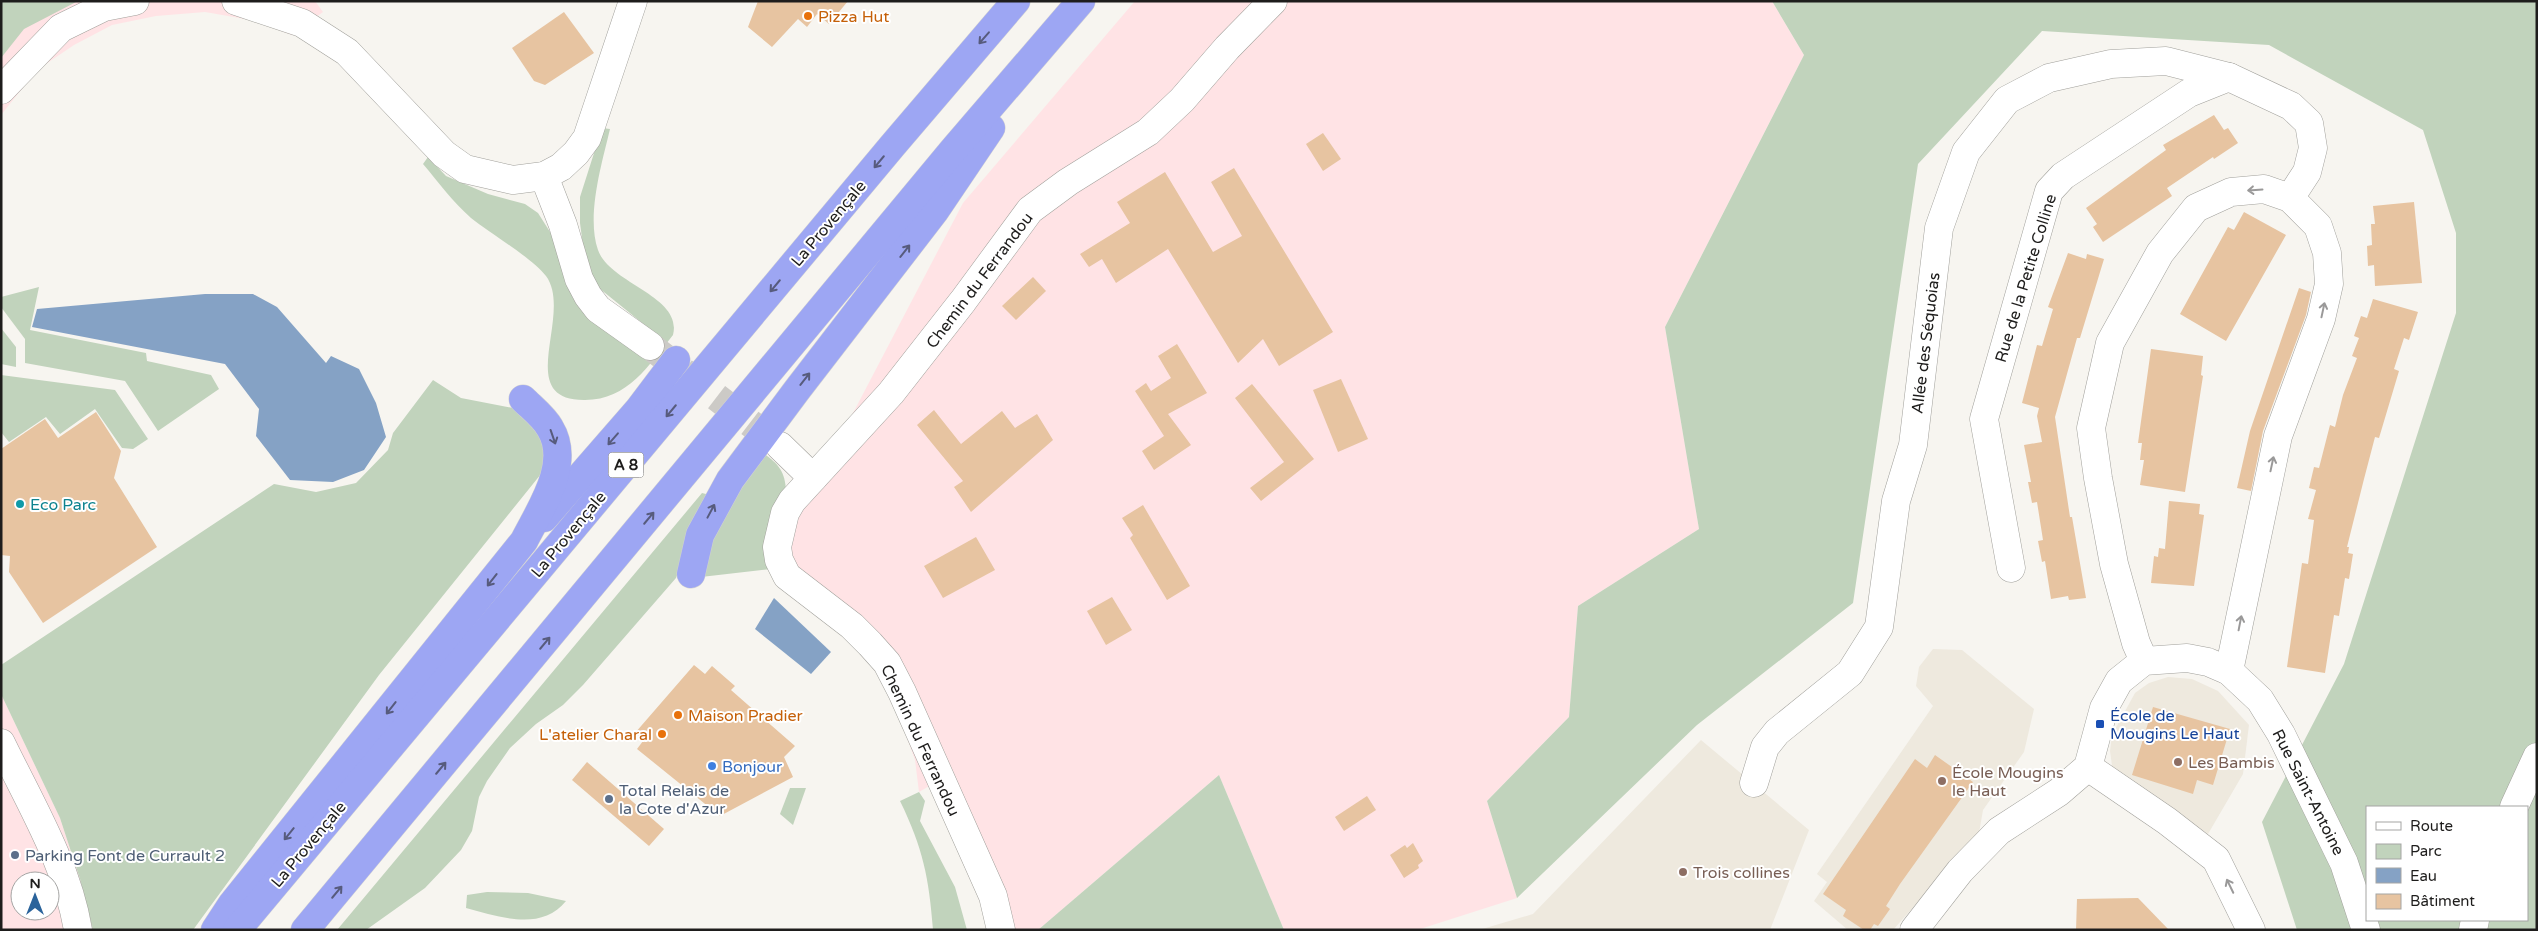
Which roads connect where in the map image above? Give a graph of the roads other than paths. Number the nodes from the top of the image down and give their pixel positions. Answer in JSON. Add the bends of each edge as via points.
{"nodes":[{"id":1,"x":135,"y":1,"type":"edge"},
{"id":2,"x":236,"y":1,"type":"edge"},
{"id":3,"x":633,"y":1,"type":"edge"},
{"id":4,"x":1016,"y":1,"type":"edge"},
{"id":5,"x":1273,"y":1,"type":"edge"},
{"id":6,"x":1073,"y":11,"type":"edge"},
{"id":7,"x":2229,"y":77,"type":"junction"},
{"id":8,"x":1,"y":90,"type":"edge"},
{"id":9,"x":544,"y":176,"type":"junction"},
{"id":10,"x":2290,"y":198,"type":"junction"},
{"id":11,"x":650,"y":346,"type":"tunnel mouth"},
{"id":12,"x":676,"y":360,"type":"dead end"},
{"id":13,"x":523,"y":400,"type":"dead end"},
{"id":14,"x":780,"y":446,"type":"tunnel mouth"},
{"id":15,"x":813,"y":478,"type":"junction"},
{"id":16,"x":524,"y":541,"type":"junction"},
{"id":17,"x":2011,"y":568,"type":"dead end"},
{"id":18,"x":691,"y":574,"type":"dead end"},
{"id":19,"x":2144,"y":661,"type":"junction"},
{"id":20,"x":2229,"y":671,"type":"junction"},
{"id":21,"x":1,"y":743,"type":"edge"},
{"id":22,"x":2537,"y":757,"type":"edge"},
{"id":23,"x":2088,"y":767,"type":"junction"},
{"id":24,"x":1754,"y":783,"type":"dead end"},
{"id":25,"x":2514,"y":806,"type":"edge"},
{"id":26,"x":78,"y":930,"type":"edge"},
{"id":27,"x":215,"y":930,"type":"edge"},
{"id":28,"x":237,"y":930,"type":"edge"},
{"id":29,"x":305,"y":930,"type":"edge"},
{"id":30,"x":1001,"y":930,"type":"edge"},
{"id":31,"x":1914,"y":930,"type":"edge"},
{"id":32,"x":2251,"y":930,"type":"edge"},
{"id":33,"x":2366,"y":930,"type":"edge"}],
"edges":[{"from":1,"to":8,"type":"street","via":[[104,7],[61,28]]},
{"from":2,"to":9,"type":"street","via":[[302,23],[347,52],[444,154],[465,169],[513,180]]},
{"from":3,"to":9,"type":"street","via":[[587,138],[561,167]]},
{"from":4,"to":28,"type":"highway","name":"La Provençale","number":"A 8","one_way":true},
{"from":5,"to":15,"type":"street","name":"Chemin du Ferrandou","via":[[1182,100],[1148,132],[1030,210],[891,393]]},
{"from":18,"to":6,"type":"highway","one_way":true,"via":[[700,535],[730,480],[935,212]]},
{"from":29,"to":6,"type":"highway","one_way":true,"via":[[953,150]]},
{"from":7,"to":10,"type":"street","via":[[2291,106],[2309,123],[2314,148],[2307,172]]},
{"from":7,"to":17,"type":"street","name":"Rue de la Petite Colline","via":[[2189,93],[2064,176],[2049,191],[1984,419]]},
{"from":7,"to":24,"type":"street","name":"Allée des Séquoias","via":[[2166,61],[2111,64],[2049,78],[2007,100],[1966,152],[1939,228],[1912,445],[1896,501],[1878,627],[1850,673],[1777,732],[1765,747]]},
{"from":9,"to":11,"type":"street","via":[[579,279],[588,296],[598,309]]},
{"from":10,"to":19,"type":"street","one_way":true,"via":[[2264,189],[2231,192],[2196,208],[2160,253],[2110,343],[2091,428],[2114,564]]},
{"from":20,"to":10,"type":"street","one_way":true,"via":[[2278,436],[2321,319],[2329,284],[2326,253],[2318,226]]},
{"from":12,"to":16,"type":"highway","one_way":true,"via":[[639,409]]},
{"from":13,"to":16,"type":"highway","one_way":true,"via":[[550,428],[557,450],[557,461],[546,497]]},
{"from":14,"to":15,"type":"street"},
{"from":15,"to":30,"type":"street","name":"Chemin du Ferrandou","via":[[785,513],[779,536],[779,560],[787,576],[852,626],[886,663],[993,896]]},
{"from":16,"to":27,"type":"highway","one_way":true,"via":[[232,904]]},
{"from":19,"to":20,"type":"street","name":"Rue Saint-Antoine","via":[[2186,658],[2208,662]]},
{"from":19,"to":23,"type":"street","via":[[2119,681],[2104,708]]},
{"from":20,"to":33,"type":"street","name":"Rue Saint-Antoine","via":[[2260,700],[2281,734],[2344,863]]},
{"from":21,"to":26,"type":"street","via":[[55,854],[74,906]]},
{"from":22,"to":25,"type":"street"},
{"from":23,"to":31,"type":"street","via":[[2059,792],[1999,831],[1960,871]]},
{"from":32,"to":23,"type":"street","one_way":true,"via":[[2216,859]]}]}
